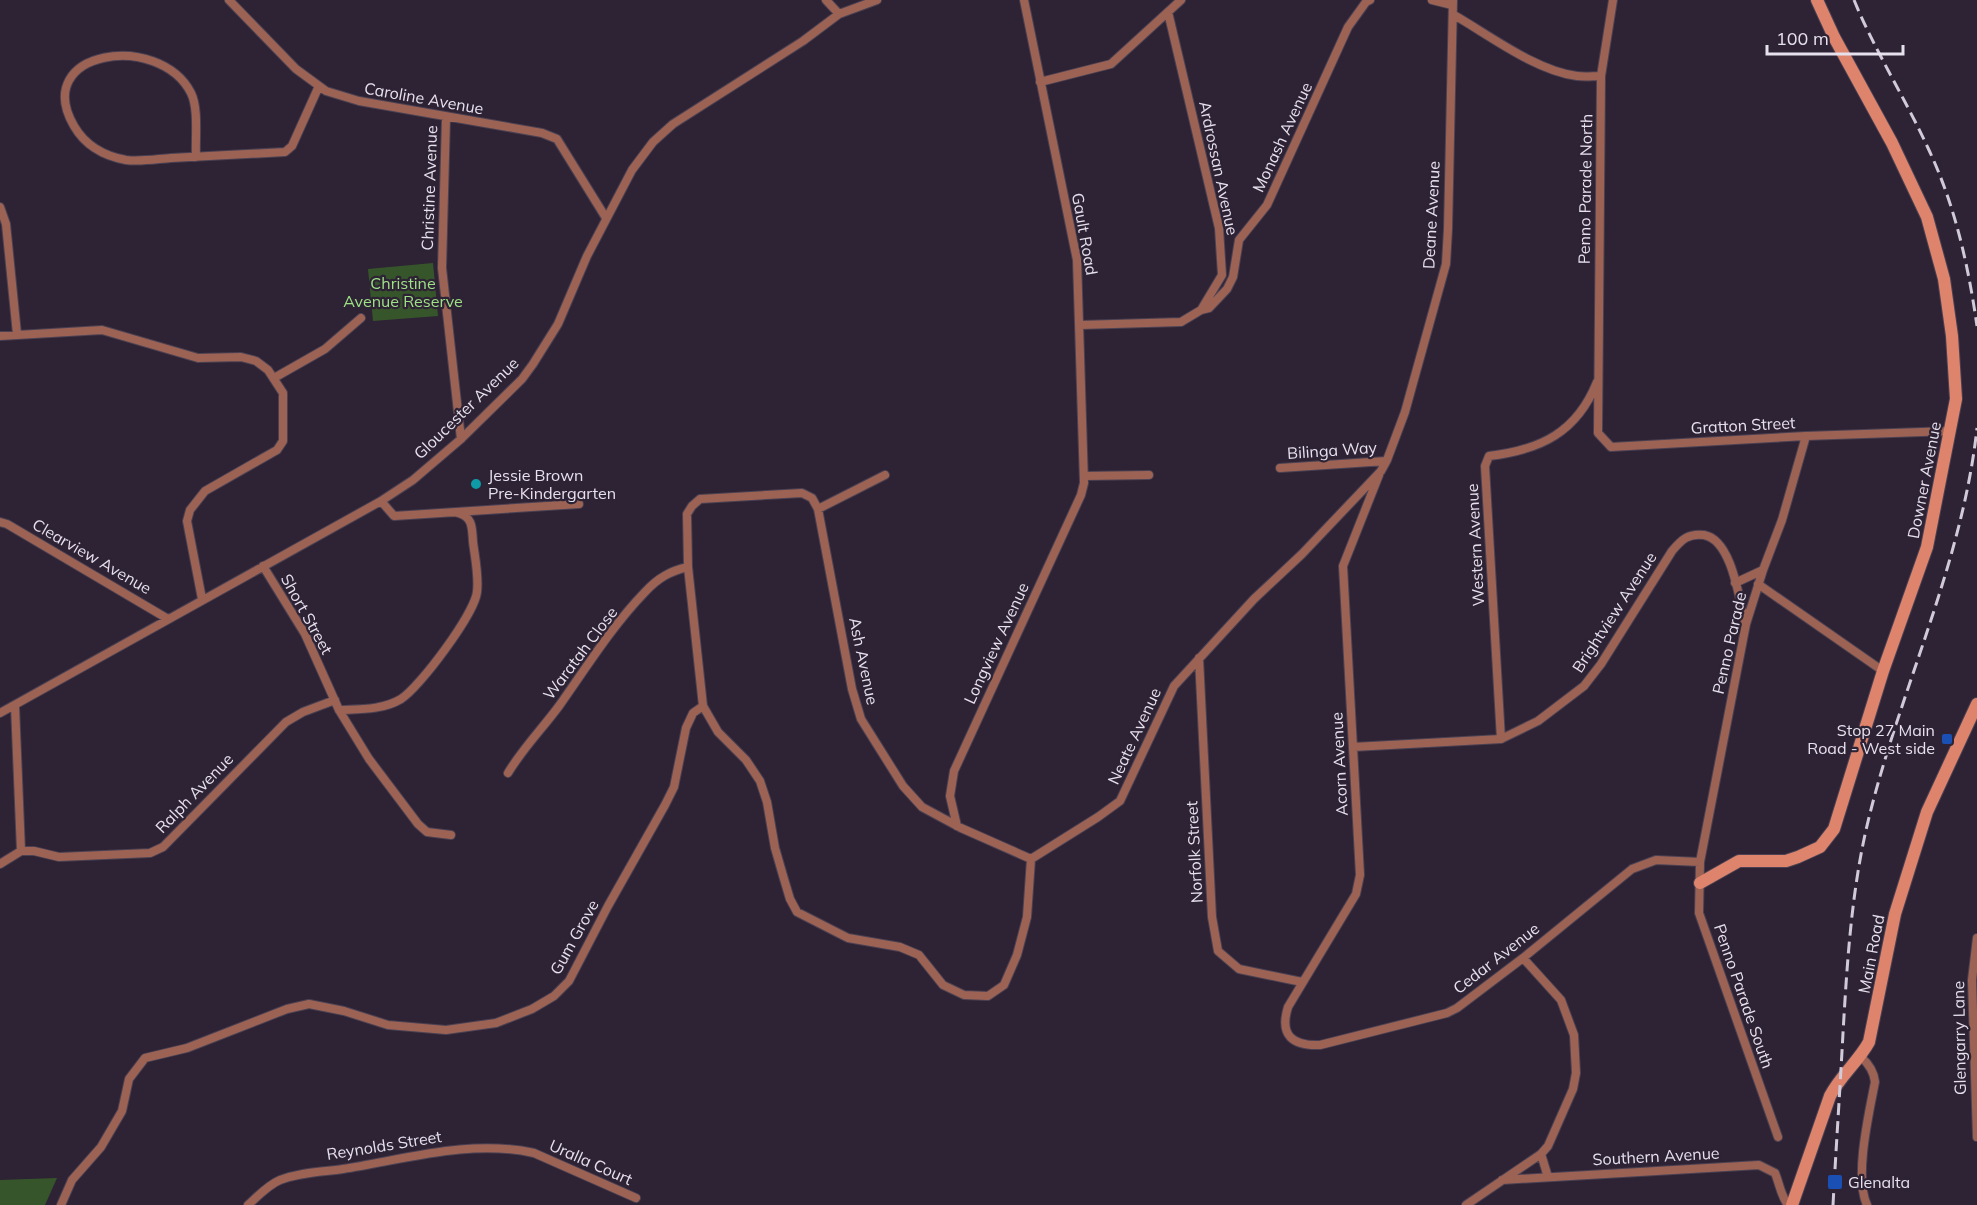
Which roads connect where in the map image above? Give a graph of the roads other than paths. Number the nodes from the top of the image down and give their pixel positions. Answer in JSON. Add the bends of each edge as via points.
{"nodes":[{"id":1,"x":229,"y":0,"type":"edge"},
{"id":2,"x":826,"y":0,"type":"edge"},
{"id":3,"x":877,"y":0,"type":"edge"},
{"id":4,"x":1024,"y":0,"type":"edge"},
{"id":5,"x":1181,"y":0,"type":"edge"},
{"id":6,"x":1370,"y":0,"type":"edge"},
{"id":7,"x":1432,"y":0,"type":"edge"},
{"id":8,"x":1613,"y":0,"type":"edge"},
{"id":9,"x":1817,"y":0,"type":"edge"},
{"id":10,"x":1453,"y":7,"type":"edge"},
{"id":11,"x":1168,"y":12,"type":"junction"},
{"id":12,"x":839,"y":14,"type":"junction"},
{"id":13,"x":1601,"y":76,"type":"junction"},
{"id":14,"x":1040,"y":82,"type":"junction"},
{"id":15,"x":319,"y":86,"type":"junction"},
{"id":16,"x":446,"y":118,"type":"junction"},
{"id":17,"x":196,"y":157,"type":"junction"},
{"id":18,"x":0,"y":207,"type":"edge"},
{"id":19,"x":606,"y":218,"type":"junction"},
{"id":20,"x":1201,"y":310,"type":"junction"},
{"id":21,"x":360,"y":318,"type":"dead end"},
{"id":22,"x":1080,"y":325,"type":"junction"},
{"id":23,"x":18,"y":334,"type":"junction"},
{"id":24,"x":0,"y":336,"type":"edge"},
{"id":25,"x":274,"y":378,"type":"junction"},
{"id":26,"x":1598,"y":379,"type":"junction"},
{"id":27,"x":1951,"y":431,"type":"junction"},
{"id":28,"x":1806,"y":436,"type":"junction"},
{"id":29,"x":461,"y":439,"type":"junction"},
{"id":30,"x":1386,"y":461,"type":"junction"},
{"id":31,"x":1280,"y":468,"type":"dead end"},
{"id":32,"x":1381,"y":471,"type":"junction"},
{"id":33,"x":885,"y":475,"type":"dead end"},
{"id":34,"x":1149,"y":475,"type":"dead end"},
{"id":35,"x":1084,"y":476,"type":"junction"},
{"id":36,"x":381,"y":501,"type":"junction"},
{"id":37,"x":579,"y":504,"type":"dead end"},
{"id":38,"x":818,"y":509,"type":"junction"},
{"id":39,"x":458,"y":513,"type":"junction"},
{"id":40,"x":0,"y":522,"type":"edge"},
{"id":41,"x":263,"y":566,"type":"junction"},
{"id":42,"x":688,"y":567,"type":"junction"},
{"id":43,"x":1762,"y":570,"type":"junction"},
{"id":44,"x":1735,"y":583,"type":"junction"},
{"id":45,"x":1758,"y":584,"type":"junction"},
{"id":46,"x":202,"y":599,"type":"junction"},
{"id":47,"x":168,"y":619,"type":"junction"},
{"id":48,"x":1746,"y":624,"type":"junction"},
{"id":49,"x":1199,"y":658,"type":"junction"},
{"id":50,"x":1883,"y":671,"type":"junction"},
{"id":51,"x":335,"y":700,"type":"junction"},
{"id":52,"x":1977,"y":704,"type":"edge"},
{"id":53,"x":15,"y":706,"type":"junction"},
{"id":54,"x":702,"y":706,"type":"junction"},
{"id":55,"x":339,"y":710,"type":"junction"},
{"id":56,"x":0,"y":713,"type":"edge"},
{"id":57,"x":1501,"y":739,"type":"junction"},
{"id":58,"x":1353,"y":747,"type":"junction"},
{"id":59,"x":508,"y":773,"type":"dead end"},
{"id":60,"x":957,"y":826,"type":"junction"},
{"id":61,"x":451,"y":835,"type":"dead end"},
{"id":62,"x":21,"y":850,"type":"junction"},
{"id":63,"x":1030,"y":859,"type":"junction"},
{"id":64,"x":1700,"y":862,"type":"junction"},
{"id":65,"x":0,"y":864,"type":"edge"},
{"id":66,"x":1700,"y":884,"type":"junction"},
{"id":67,"x":1977,"y":938,"type":"edge"},
{"id":68,"x":1523,"y":958,"type":"junction"},
{"id":69,"x":1302,"y":982,"type":"junction"},
{"id":70,"x":1293,"y":1041,"type":"joint"},
{"id":71,"x":1861,"y":1057,"type":"junction"},
{"id":72,"x":1778,"y":1137,"type":"dead end"},
{"id":73,"x":1977,"y":1137,"type":"edge"},
{"id":74,"x":534,"y":1153,"type":"joint"},
{"id":75,"x":1541,"y":1154,"type":"junction"},
{"id":76,"x":1548,"y":1177,"type":"junction"},
{"id":77,"x":1502,"y":1179,"type":"junction"},
{"id":78,"x":636,"y":1198,"type":"dead end"},
{"id":79,"x":61,"y":1205,"type":"edge"},
{"id":80,"x":248,"y":1205,"type":"edge"},
{"id":81,"x":1466,"y":1205,"type":"edge"},
{"id":82,"x":1790,"y":1205,"type":"edge"},
{"id":83,"x":1867,"y":1205,"type":"edge"}],
"edges":[{"from":1,"to":15,"type":"street","name":"Caroline Avenue","via":[[296,69]]},
{"from":2,"to":12,"type":"street"},
{"from":3,"to":12,"type":"street","name":"Gloucester Avenue"},
{"from":4,"to":14,"type":"street","name":"Gault Road"},
{"from":5,"to":11,"type":"street"},
{"from":6,"to":20,"type":"street","name":"Monash Avenue","via":[[1348,27],[1267,204],[1239,240],[1227,289],[1209,308]]},
{"from":7,"to":10,"type":"street"},
{"from":8,"to":13,"type":"street","name":"Penno Parade North"},
{"from":9,"to":27,"type":"street","name":"Downer Avenue","via":[[1927,217],[1944,279],[1952,336],[1956,399]]},
{"from":10,"to":13,"type":"street","via":[[1520,55],[1577,76]]},
{"from":10,"to":30,"type":"street","name":"Deane Avenue","via":[[1446,264],[1405,412]]},
{"from":11,"to":14,"type":"street","via":[[1111,64]]},
{"from":11,"to":20,"type":"street","name":"Ardrossan Avenue","via":[[1219,228],[1222,275]]},
{"from":12,"to":19,"type":"street","name":"Gloucester Avenue","via":[[661,133],[638,160]]},
{"from":13,"to":26,"type":"street","name":"Penno Parade North"},
{"from":14,"to":22,"type":"street","name":"Gault Road","via":[[1077,260]]},
{"from":15,"to":16,"type":"street","name":"Caroline Avenue","via":[[359,101]]},
{"from":15,"to":17,"type":"street","via":[[292,146],[285,152]]},
{"from":16,"to":19,"type":"street","name":"Caroline Avenue","via":[[542,133],[557,139]]},
{"from":16,"to":29,"type":"street","name":"Christine Avenue","via":[[442,268]]},
{"from":17,"to":17,"type":"street","via":[[195,106],[191,94],[183,82],[156,62],[141,57],[109,56],[77,71],[67,82],[67,113],[87,143],[105,154],[127,160]]},
{"from":18,"to":23,"type":"street","via":[[6,224]]},
{"from":19,"to":29,"type":"street","name":"Gloucester Avenue","via":[[558,324],[533,364]]},
{"from":20,"to":22,"type":"street","via":[[1181,322]]},
{"from":21,"to":25,"type":"street","via":[[325,349]]},
{"from":22,"to":35,"type":"street","name":"Gault Road"},
{"from":23,"to":24,"type":"street"},
{"from":23,"to":25,"type":"street","via":[[102,330],[198,358],[242,357],[256,361]]},
{"from":25,"to":46,"type":"street","via":[[283,393],[283,441],[277,450],[206,491],[190,510],[187,521]]},
{"from":26,"to":28,"type":"street","name":"Gratton Street","via":[[1598,433],[1611,447]]},
{"from":26,"to":57,"type":"street","name":"Western Avenue","via":[[1572,423],[1548,441],[1515,453],[1490,456],[1485,466]]},
{"from":27,"to":28,"type":"street","name":"Gratton Street"},
{"from":27,"to":50,"type":"street","name":"Downer Avenue","via":[[1927,547]]},
{"from":28,"to":43,"type":"street","name":"Penno Parade","via":[[1782,520]]},
{"from":29,"to":36,"type":"street","name":"Gloucester Avenue","via":[[413,480]]},
{"from":30,"to":31,"type":"street","name":"Bilinga Way"},
{"from":30,"to":32,"type":"street","name":"Neate Avenue"},
{"from":32,"to":49,"type":"street","name":"Neate Avenue"},
{"from":32,"to":58,"type":"street","name":"Acorn Avenue","via":[[1343,566]]},
{"from":33,"to":38,"type":"street"},
{"from":34,"to":35,"type":"street"},
{"from":35,"to":60,"type":"street","name":"Longview Avenue","via":[[1081,495],[954,771],[950,796]]},
{"from":36,"to":39,"type":"street","via":[[394,516]]},
{"from":36,"to":41,"type":"street","name":"Gloucester Avenue"},
{"from":37,"to":39,"type":"street"},
{"from":38,"to":42,"type":"street","via":[[812,498],[802,493],[700,499],[687,514]]},
{"from":38,"to":60,"type":"street","name":"Ash Avenue","via":[[861,719],[903,786],[922,807]]},
{"from":39,"to":55,"type":"street","via":[[465,515],[472,525],[478,591],[474,605],[413,690],[381,707]]},
{"from":40,"to":47,"type":"street","name":"Clearview Avenue"},
{"from":41,"to":46,"type":"street","name":"Gloucester Avenue"},
{"from":41,"to":51,"type":"street","name":"Short Street","via":[[305,634]]},
{"from":42,"to":54,"type":"street"},
{"from":42,"to":59,"type":"street","name":"Waratah Close","via":[[670,572],[646,590]]},
{"from":43,"to":44,"type":"street"},
{"from":43,"to":45,"type":"street","name":"Penno Parade"},
{"from":44,"to":48,"type":"street","name":"Brightview Avenue"},
{"from":44,"to":57,"type":"street","name":"Brightview Avenue","via":[[1721,544],[1709,536],[1694,534],[1681,540],[1584,686],[1538,722]]},
{"from":45,"to":48,"type":"street","name":"Penno Parade"},
{"from":45,"to":50,"type":"street"},
{"from":46,"to":47,"type":"street","name":"Gloucester Avenue"},
{"from":47,"to":53,"type":"street","name":"Gloucester Avenue"},
{"from":48,"to":64,"type":"street","name":"Penno Parade"},
{"from":49,"to":63,"type":"street","name":"Neate Avenue","via":[[1174,686],[1120,801]]},
{"from":49,"to":69,"type":"street","name":"Norfolk Street","via":[[1212,917],[1218,951],[1239,969]]},
{"from":50,"to":66,"type":"street","name":"Downer Avenue","via":[[1834,829],[1820,847],[1786,861],[1739,861]]},
{"from":51,"to":55,"type":"street","name":"Short Street"},
{"from":51,"to":62,"type":"street","name":"Ralph Avenue","via":[[286,722],[162,847],[150,853],[59,857]]},
{"from":52,"to":71,"type":"street","name":"Main Road","via":[[1927,812],[1895,914],[1872,1033]]},
{"from":53,"to":56,"type":"street","name":"Gloucester Avenue"},
{"from":53,"to":62,"type":"street"},
{"from":54,"to":63,"type":"street","via":[[718,732],[747,760],[760,782],[768,802],[778,858],[797,912],[848,938],[900,947],[919,955],[944,985],[964,995],[988,996],[1004,986],[1027,917]]},
{"from":54,"to":79,"type":"street","name":"Gum Grove","via":[[693,713],[686,728],[674,787],[665,805],[569,981],[554,996],[496,1023],[446,1029],[388,1025],[309,1004],[286,1009],[187,1048],[144,1058],[129,1078],[122,1111],[101,1147],[72,1180]]},
{"from":55,"to":61,"type":"street","name":"Short Street","via":[[369,759],[418,824],[427,832]]},
{"from":57,"to":58,"type":"street","name":"Brightview Avenue"},
{"from":58,"to":69,"type":"street","name":"Acorn Avenue","via":[[1360,875],[1356,894]]},
{"from":60,"to":63,"type":"street","name":"Ash Avenue"},
{"from":62,"to":65,"type":"street"},
{"from":64,"to":66,"type":"street","name":"Penno Parade South"},
{"from":64,"to":68,"type":"street","name":"Cedar Avenue","via":[[1656,860],[1632,869]]},
{"from":66,"to":72,"type":"street","name":"Penno Parade South","via":[[1699,913]]},
{"from":67,"to":73,"type":"street","name":"Glengarry Lane","via":[[1972,980]]},
{"from":68,"to":70,"type":"street","name":"Cedar Avenue","via":[[1447,1012],[1320,1045],[1304,1046]]},
{"from":68,"to":75,"type":"street","via":[[1561,1000],[1574,1035],[1574,1089]]},
{"from":69,"to":70,"type":"street","name":"Acorn Avenue","via":[[1284,1020]]},
{"from":71,"to":82,"type":"street","name":"Main Road","via":[[1830,1096]]},
{"from":71,"to":83,"type":"street","via":[[1875,1082],[1864,1140],[1863,1192]]},
{"from":74,"to":78,"type":"street","name":"Uralla Court"},
{"from":74,"to":80,"type":"street","name":"Reynolds Street","via":[[462,1149],[307,1172],[278,1181]]},
{"from":75,"to":76,"type":"street"},
{"from":75,"to":77,"type":"street"},
{"from":76,"to":77,"type":"street","name":"Southern Avenue"},
{"from":76,"to":82,"type":"street","name":"Southern Avenue","via":[[1759,1165],[1775,1173],[1780,1194]]},
{"from":77,"to":81,"type":"street"}]}
